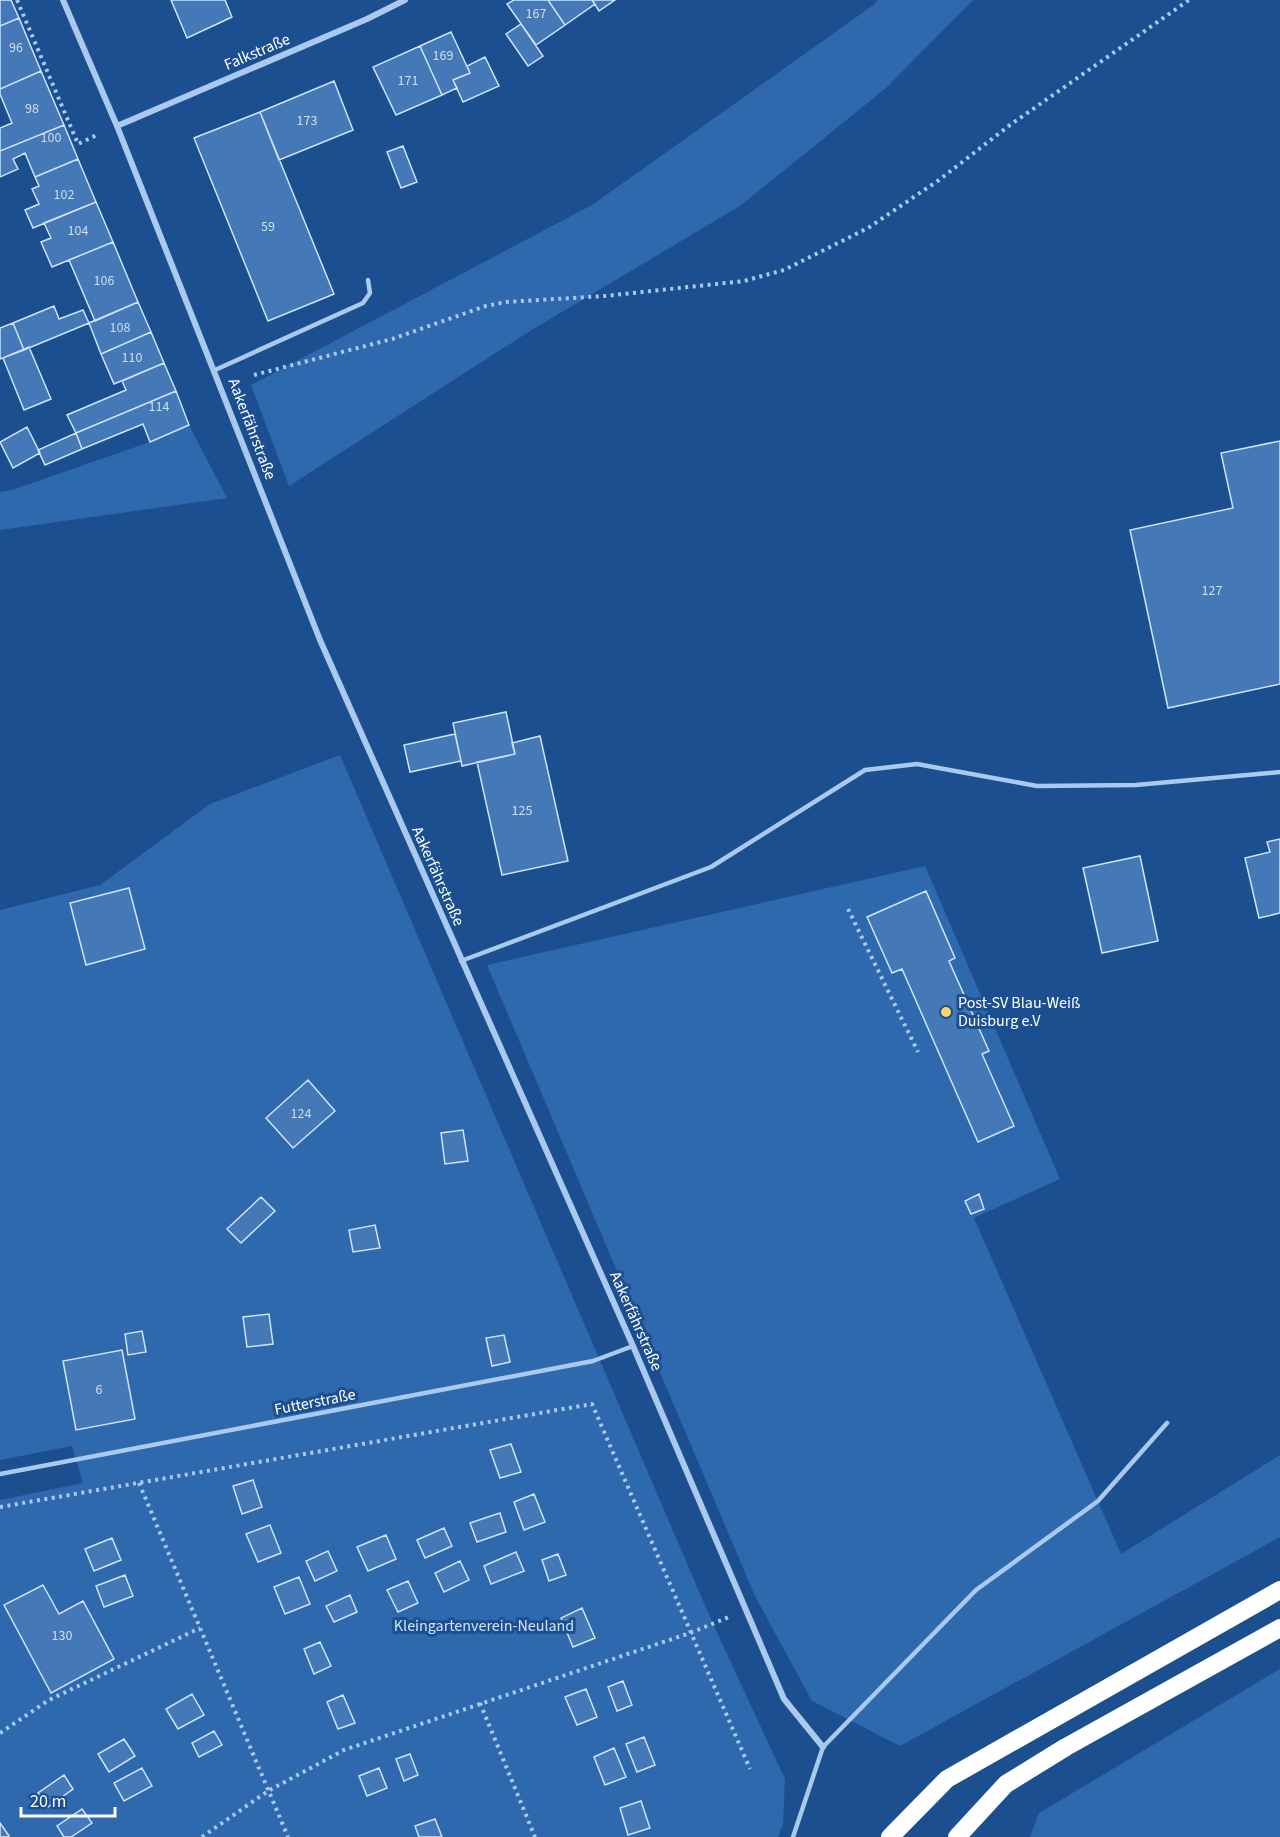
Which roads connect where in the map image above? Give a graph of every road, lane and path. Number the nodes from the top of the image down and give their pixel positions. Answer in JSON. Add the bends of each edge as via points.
{"nodes":[{"id":1,"x":18,"y":0,"type":"edge"},
{"id":2,"x":63,"y":0,"type":"edge"},
{"id":3,"x":405,"y":0,"type":"edge"},
{"id":4,"x":1189,"y":0,"type":"edge"},
{"id":5,"x":117,"y":126,"type":"junction"},
{"id":6,"x":368,"y":280,"type":"dead end"},
{"id":7,"x":215,"y":370,"type":"junction"},
{"id":8,"x":220,"y":384,"type":"junction"},
{"id":9,"x":1280,"y":772,"type":"edge"},
{"id":10,"x":848,"y":909,"type":"dead end"},
{"id":11,"x":461,"y":961,"type":"junction"},
{"id":12,"x":918,"y":1053,"type":"dead end"},
{"id":13,"x":633,"y":1346,"type":"junction"},
{"id":14,"x":1167,"y":1424,"type":"dead end"},
{"id":15,"x":0,"y":1474,"type":"edge"},
{"id":16,"x":139,"y":1483,"type":"junction"},
{"id":17,"x":0,"y":1507,"type":"edge"},
{"id":18,"x":1280,"y":1590,"type":"edge"},
{"id":19,"x":746,"y":1609,"type":"junction"},
{"id":20,"x":200,"y":1628,"type":"junction"},
{"id":21,"x":1280,"y":1628,"type":"edge"},
{"id":22,"x":690,"y":1633,"type":"junction"},
{"id":23,"x":480,"y":1702,"type":"junction"},
{"id":24,"x":0,"y":1733,"type":"edge"},
{"id":25,"x":823,"y":1747,"type":"junction"},
{"id":26,"x":750,"y":1769,"type":"dead end"},
{"id":27,"x":268,"y":1791,"type":"junction"},
{"id":28,"x":202,"y":1837,"type":"edge"},
{"id":29,"x":288,"y":1837,"type":"edge"},
{"id":30,"x":535,"y":1837,"type":"edge"},
{"id":31,"x":793,"y":1837,"type":"edge"},
{"id":32,"x":890,"y":1837,"type":"edge"},
{"id":33,"x":957,"y":1837,"type":"edge"}],
"edges":[{"from":1,"to":5,"type":"path","via":[[78,144]]},
{"from":2,"to":5,"type":"street","name":"Aakerfährstraße"},
{"from":3,"to":5,"type":"street","name":"Falkstraße"},
{"from":4,"to":8,"type":"path","via":[[868,228],[784,270],[744,281],[486,306],[392,339]]},
{"from":5,"to":7,"type":"street","name":"Aakerfährstraße"},
{"from":6,"to":7,"type":"lane","via":[[370,293],[363,303]]},
{"from":7,"to":8,"type":"street","name":"Aakerfährstraße"},
{"from":8,"to":11,"type":"street","name":"Aakerfährstraße","via":[[320,640]]},
{"from":9,"to":11,"type":"lane","via":[[1136,785],[1037,786],[917,764],[865,770],[711,867]]},
{"from":10,"to":12,"type":"path"},
{"from":11,"to":13,"type":"street","name":"Aakerfährstraße"},
{"from":13,"to":15,"type":"lane","name":"Futterstraße","via":[[593,1361]]},
{"from":13,"to":19,"type":"street","name":"Aakerfährstraße"},
{"from":14,"to":25,"type":"lane","via":[[1098,1501],[976,1590]]},
{"from":16,"to":17,"type":"path"},
{"from":16,"to":20,"type":"path"},
{"from":16,"to":22,"type":"path","via":[[592,1404]]},
{"from":18,"to":32,"type":"highway","via":[[947,1779]]},
{"from":19,"to":22,"type":"path"},
{"from":19,"to":25,"type":"street","name":"Aakerfährstraße","via":[[784,1699]]},
{"from":20,"to":24,"type":"path","via":[[49,1700]]},
{"from":20,"to":27,"type":"path"},
{"from":21,"to":33,"type":"highway","via":[[1006,1784]]},
{"from":22,"to":23,"type":"path"},
{"from":22,"to":26,"type":"path"},
{"from":23,"to":27,"type":"path","via":[[344,1750]]},
{"from":23,"to":30,"type":"path"},
{"from":25,"to":31,"type":"lane"},
{"from":27,"to":28,"type":"path"},
{"from":27,"to":29,"type":"path"}]}
